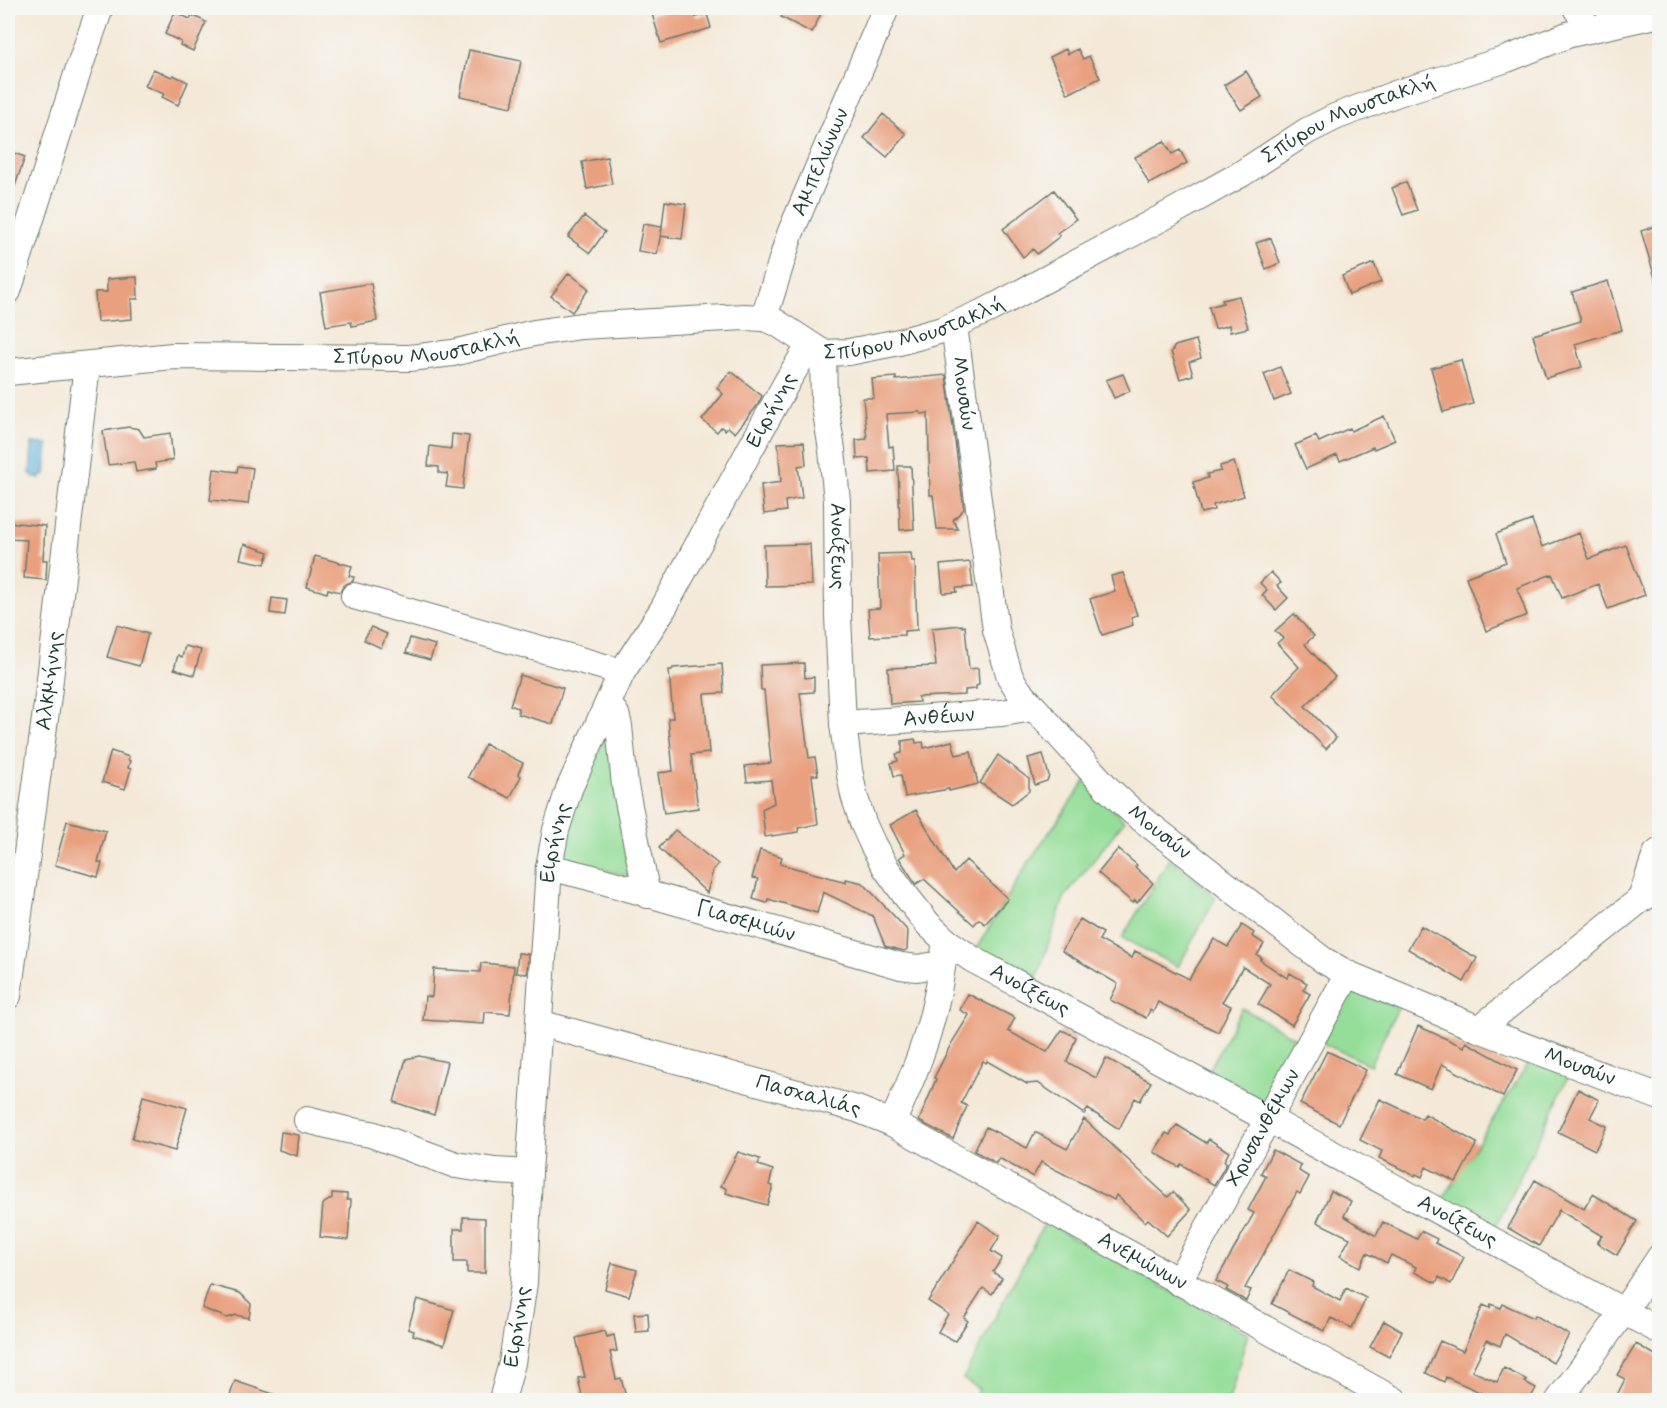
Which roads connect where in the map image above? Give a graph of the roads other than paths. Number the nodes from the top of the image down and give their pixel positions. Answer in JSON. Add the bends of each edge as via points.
{"nodes":[{"id":1,"x":100,"y":8,"type":"edge"},
{"id":2,"x":886,"y":8,"type":"edge"},
{"id":3,"x":1659,"y":14,"type":"edge"},
{"id":4,"x":1582,"y":18,"type":"edge"},
{"id":5,"x":8,"y":291,"type":"edge"},
{"id":6,"x":764,"y":318,"type":"junction"},
{"id":7,"x":954,"y":326,"type":"junction"},
{"id":8,"x":816,"y":349,"type":"junction"},
{"id":9,"x":87,"y":365,"type":"junction"},
{"id":10,"x":8,"y":372,"type":"edge"},
{"id":11,"x":354,"y":596,"type":"dead end"},
{"id":12,"x":622,"y":672,"type":"junction"},
{"id":13,"x":608,"y":704,"type":"junction"},
{"id":14,"x":1033,"y":708,"type":"junction"},
{"id":15,"x":843,"y":724,"type":"junction"},
{"id":16,"x":1659,"y":851,"type":"edge"},
{"id":17,"x":549,"y":867,"type":"junction"},
{"id":18,"x":646,"y":895,"type":"junction"},
{"id":19,"x":1650,"y":895,"type":"edge"},
{"id":20,"x":944,"y":952,"type":"junction"},
{"id":21,"x":1348,"y":974,"type":"junction"},
{"id":22,"x":8,"y":996,"type":"edge"},
{"id":23,"x":539,"y":1023,"type":"junction"},
{"id":24,"x":1479,"y":1029,"type":"junction"},
{"id":25,"x":1659,"y":1097,"type":"edge"},
{"id":26,"x":1269,"y":1118,"type":"junction"},
{"id":27,"x":307,"y":1120,"type":"dead end"},
{"id":28,"x":892,"y":1123,"type":"junction"},
{"id":29,"x":529,"y":1173,"type":"junction"},
{"id":30,"x":1659,"y":1257,"type":"edge"},
{"id":31,"x":1178,"y":1282,"type":"junction"},
{"id":32,"x":1624,"y":1311,"type":"junction"},
{"id":33,"x":1659,"y":1331,"type":"edge"},
{"id":34,"x":502,"y":1401,"type":"edge"},
{"id":35,"x":1394,"y":1401,"type":"edge"},
{"id":36,"x":1559,"y":1401,"type":"edge"}],
"edges":[{"from":1,"to":5,"type":"street"},
{"from":2,"to":6,"type":"street","name":"Αμπελώνων","via":[[790,234]]},
{"from":3,"to":4,"type":"street","name":"Σπύρου Μουστακλή"},
{"from":4,"to":7,"type":"street","name":"Σπύρου Μουστακλή","via":[[1558,38],[1335,117],[1169,214]]},
{"from":6,"to":8,"type":"street","name":"Σπύρου Μουστακλή","via":[[782,325]]},
{"from":6,"to":9,"type":"street","name":"Σπύρου Μουστακλή","via":[[581,326],[409,358],[173,356]]},
{"from":7,"to":8,"type":"street","name":"Σπύρου Μουστακλή","via":[[849,352]]},
{"from":7,"to":14,"type":"street","name":"Μουσών","via":[[996,630],[1010,676]]},
{"from":8,"to":12,"type":"street","name":"Ειρήνης","via":[[788,380],[663,609]]},
{"from":8,"to":15,"type":"street","name":"Ανοίξεως","via":[[837,501]]},
{"from":9,"to":10,"type":"street","name":"Σπύρου Μουστακλή"},
{"from":9,"to":22,"type":"street","name":"Αλκμήνης"},
{"from":11,"to":12,"type":"street"},
{"from":12,"to":13,"type":"street","name":"Ειρήνης"},
{"from":13,"to":17,"type":"street","name":"Ειρήνης","via":[[569,789]]},
{"from":13,"to":18,"type":"street","via":[[619,726]]},
{"from":14,"to":15,"type":"street","name":"Ανθέων"},
{"from":14,"to":21,"type":"street","name":"Μουσών","via":[[1133,812],[1314,954]]},
{"from":15,"to":20,"type":"street","name":"Ανοίξεως","via":[[854,795],[873,845]]},
{"from":16,"to":19,"type":"street"},
{"from":17,"to":18,"type":"street","name":"Γιασεμιών"},
{"from":17,"to":23,"type":"street","name":"Ειρήνης"},
{"from":18,"to":20,"type":"street","name":"Γιασεμιών","via":[[901,966],[917,968]]},
{"from":19,"to":24,"type":"street"},
{"from":20,"to":26,"type":"street","name":"Ανοίξεως","via":[[972,959]]},
{"from":20,"to":28,"type":"street","via":[[937,996],[918,1064]]},
{"from":21,"to":24,"type":"street","name":"Μουσών"},
{"from":21,"to":26,"type":"street","name":"Χρυσανθέμων"},
{"from":23,"to":28,"type":"street","name":"Πασχαλιάς","via":[[857,1108]]},
{"from":23,"to":29,"type":"street","name":"Ειρήνης"},
{"from":24,"to":25,"type":"street","name":"Μουσών"},
{"from":26,"to":31,"type":"street","name":"Χρυσανθέμων"},
{"from":26,"to":32,"type":"street","name":"Ανοίξεως"},
{"from":27,"to":29,"type":"street","via":[[371,1134],[456,1165]]},
{"from":28,"to":31,"type":"street","name":"Ανεμώνων"},
{"from":29,"to":34,"type":"street","name":"Ειρήνης","via":[[524,1283]]},
{"from":30,"to":32,"type":"street"},
{"from":31,"to":35,"type":"street","name":"Ανεμώνων"},
{"from":32,"to":33,"type":"street","name":"Ανοίξεως"},
{"from":32,"to":36,"type":"street"}]}
